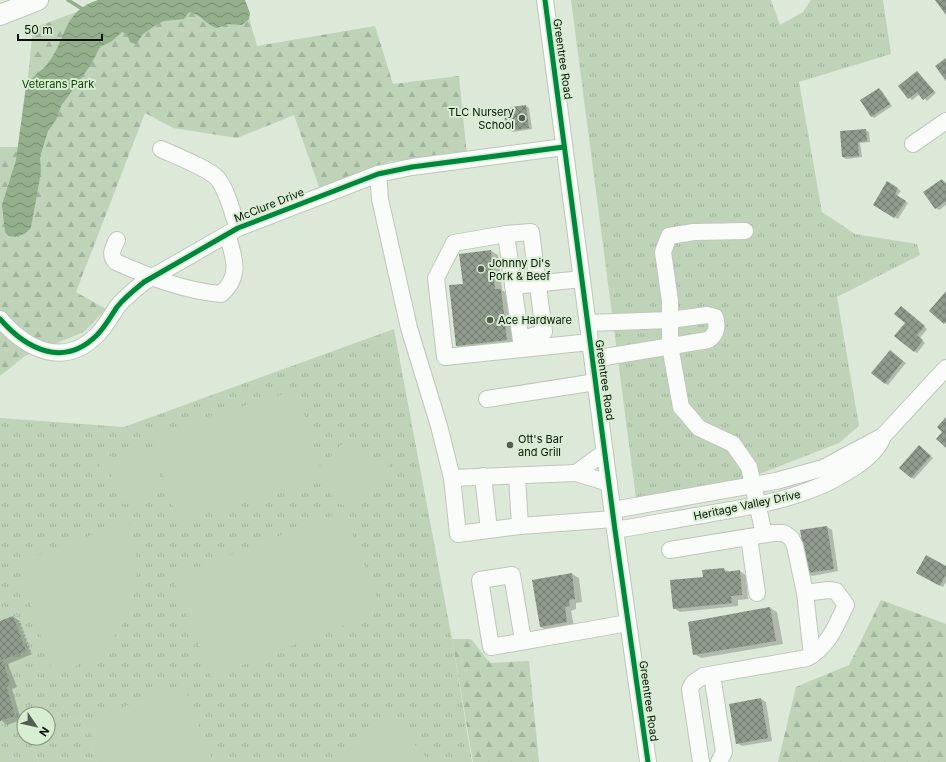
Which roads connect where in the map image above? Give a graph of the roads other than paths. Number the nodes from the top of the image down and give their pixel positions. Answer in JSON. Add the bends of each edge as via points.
{"nodes":[{"id":1,"x":38,"y":0,"type":"edge"},
{"id":2,"x":545,"y":0,"type":"edge"},
{"id":3,"x":0,"y":15,"type":"edge"},
{"id":4,"x":946,"y":121,"type":"edge"},
{"id":5,"x":913,"y":144,"type":"dead end"},
{"id":6,"x":564,"y":147,"type":"junction"},
{"id":7,"x":161,"y":149,"type":"dead end"},
{"id":8,"x":378,"y":174,"type":"junction"},
{"id":9,"x":232,"y":231,"type":"junction"},
{"id":10,"x":745,"y":231,"type":"dead end"},
{"id":11,"x":506,"y":234,"type":"junction"},
{"id":12,"x":117,"y":240,"type":"dead end"},
{"id":13,"x":151,"y":277,"type":"junction"},
{"id":14,"x":582,"y":279,"type":"junction"},
{"id":15,"x":538,"y":283,"type":"junction"},
{"id":16,"x":513,"y":286,"type":"junction"},
{"id":17,"x":0,"y":319,"type":"edge"},
{"id":18,"x":670,"y":320,"type":"junction"},
{"id":19,"x":588,"y":323,"type":"junction"},
{"id":20,"x":590,"y":342,"type":"junction"},
{"id":21,"x":521,"y":344,"type":"junction"},
{"id":22,"x":670,"y":346,"type":"junction"},
{"id":23,"x":593,"y":359,"type":"junction"},
{"id":24,"x":946,"y":368,"type":"edge"},
{"id":25,"x":596,"y":382,"type":"junction"},
{"id":26,"x":487,"y":399,"type":"dead end"},
{"id":27,"x":883,"y":436,"type":"junction"},
{"id":28,"x":605,"y":452,"type":"junction"},
{"id":29,"x":576,"y":473,"type":"junction"},
{"id":30,"x":483,"y":476,"type":"junction"},
{"id":31,"x":517,"y":476,"type":"junction"},
{"id":32,"x":452,"y":478,"type":"junction"},
{"id":33,"x":610,"y":483,"type":"junction"},
{"id":34,"x":754,"y":485,"type":"junction"},
{"id":35,"x":758,"y":505,"type":"junction"},
{"id":36,"x":614,"y":520,"type":"junction"},
{"id":37,"x":520,"y":526,"type":"junction"},
{"id":38,"x":489,"y":530,"type":"junction"},
{"id":39,"x":757,"y":536,"type":"junction"},
{"id":40,"x":670,"y":550,"type":"dead end"},
{"id":41,"x":757,"y":593,"type":"dead end"},
{"id":42,"x":804,"y":593,"type":"junction"},
{"id":43,"x":628,"y":623,"type":"junction"},
{"id":44,"x":522,"y":640,"type":"dead end"},
{"id":45,"x":812,"y":655,"type":"junction"},
{"id":46,"x":712,"y":675,"type":"junction"},
{"id":47,"x":648,"y":762,"type":"edge"},
{"id":48,"x":701,"y":762,"type":"edge"},
{"id":49,"x":719,"y":762,"type":"edge"}],
"edges":[{"from":1,"to":3,"type":"main road"},
{"from":2,"to":6,"type":"street","name":"Greentree Road"},
{"from":4,"to":5,"type":"street"},
{"from":6,"to":8,"type":"street","name":"McClure Drive","via":[[412,167]]},
{"from":6,"to":14,"type":"street","name":"Greentree Road"},
{"from":7,"to":9,"type":"street","via":[[218,178]]},
{"from":8,"to":9,"type":"street","name":"McClure Drive"},
{"from":8,"to":32,"type":"street","via":[[380,199],[409,328]]},
{"from":9,"to":13,"type":"street","name":"McClure Drive"},
{"from":9,"to":13,"type":"street","via":[[234,275],[229,287],[221,294],[203,293]]},
{"from":10,"to":18,"type":"street","via":[[694,232],[669,236],[663,252]]},
{"from":11,"to":15,"type":"street","via":[[531,232]]},
{"from":11,"to":16,"type":"street"},
{"from":11,"to":21,"type":"street","via":[[454,243],[436,278],[445,357]]},
{"from":12,"to":13,"type":"street","via":[[112,259]]},
{"from":13,"to":17,"type":"street","name":"McClure Drive","via":[[130,293],[98,335],[80,348],[62,354],[34,348]]},
{"from":14,"to":15,"type":"street"},
{"from":14,"to":19,"type":"street","name":"Greentree Road"},
{"from":15,"to":16,"type":"street"},
{"from":15,"to":21,"type":"street","via":[[544,332]]},
{"from":16,"to":21,"type":"street"},
{"from":18,"to":19,"type":"street"},
{"from":18,"to":22,"type":"street"},
{"from":18,"to":22,"type":"street","via":[[707,315],[715,318],[717,325],[716,332],[708,340]]},
{"from":19,"to":20,"type":"street","name":"Greentree Road"},
{"from":20,"to":21,"type":"street"},
{"from":20,"to":23,"type":"street","name":"Greentree Road"},
{"from":22,"to":23,"type":"street"},
{"from":22,"to":34,"type":"street","via":[[681,407],[698,428],[733,444],[749,467]]},
{"from":23,"to":25,"type":"street","name":"Greentree Road"},
{"from":24,"to":27,"type":"street","name":"Heritage Valley Drive"},
{"from":25,"to":26,"type":"street"},
{"from":25,"to":28,"type":"street","name":"Greentree Road"},
{"from":27,"to":34,"type":"street","name":"Heritage Valley Drive","via":[[823,468]]},
{"from":27,"to":35,"type":"street","name":"Heritage Valley Drive","via":[[878,447],[868,457],[838,478],[804,494]]},
{"from":28,"to":29,"type":"street"},
{"from":28,"to":33,"type":"street","name":"Greentree Road"},
{"from":29,"to":31,"type":"street"},
{"from":29,"to":33,"type":"street"},
{"from":30,"to":31,"type":"street"},
{"from":30,"to":32,"type":"street"},
{"from":30,"to":38,"type":"street"},
{"from":31,"to":37,"type":"street"},
{"from":32,"to":38,"type":"street","via":[[458,534]]},
{"from":33,"to":36,"type":"street","name":"Greentree Road"},
{"from":34,"to":35,"type":"street"},
{"from":34,"to":36,"type":"street","name":"Heritage Valley Drive"},
{"from":35,"to":36,"type":"street","name":"Heritage Valley Drive"},
{"from":35,"to":39,"type":"street"},
{"from":36,"to":37,"type":"street"},
{"from":36,"to":43,"type":"street","name":"Greentree Road"},
{"from":37,"to":38,"type":"street"},
{"from":39,"to":40,"type":"street"},
{"from":39,"to":41,"type":"street"},
{"from":39,"to":42,"type":"street","via":[[784,533],[791,538],[795,546]]},
{"from":42,"to":45,"type":"street"},
{"from":42,"to":45,"type":"street","via":[[828,590],[836,592],[846,605],[827,643]]},
{"from":43,"to":44,"type":"street"},
{"from":43,"to":47,"type":"street","name":"Greentree Road"},
{"from":45,"to":46,"type":"street"},
{"from":46,"to":48,"type":"street","via":[[698,678],[690,689]]},
{"from":46,"to":49,"type":"street","via":[[724,752]]}]}
